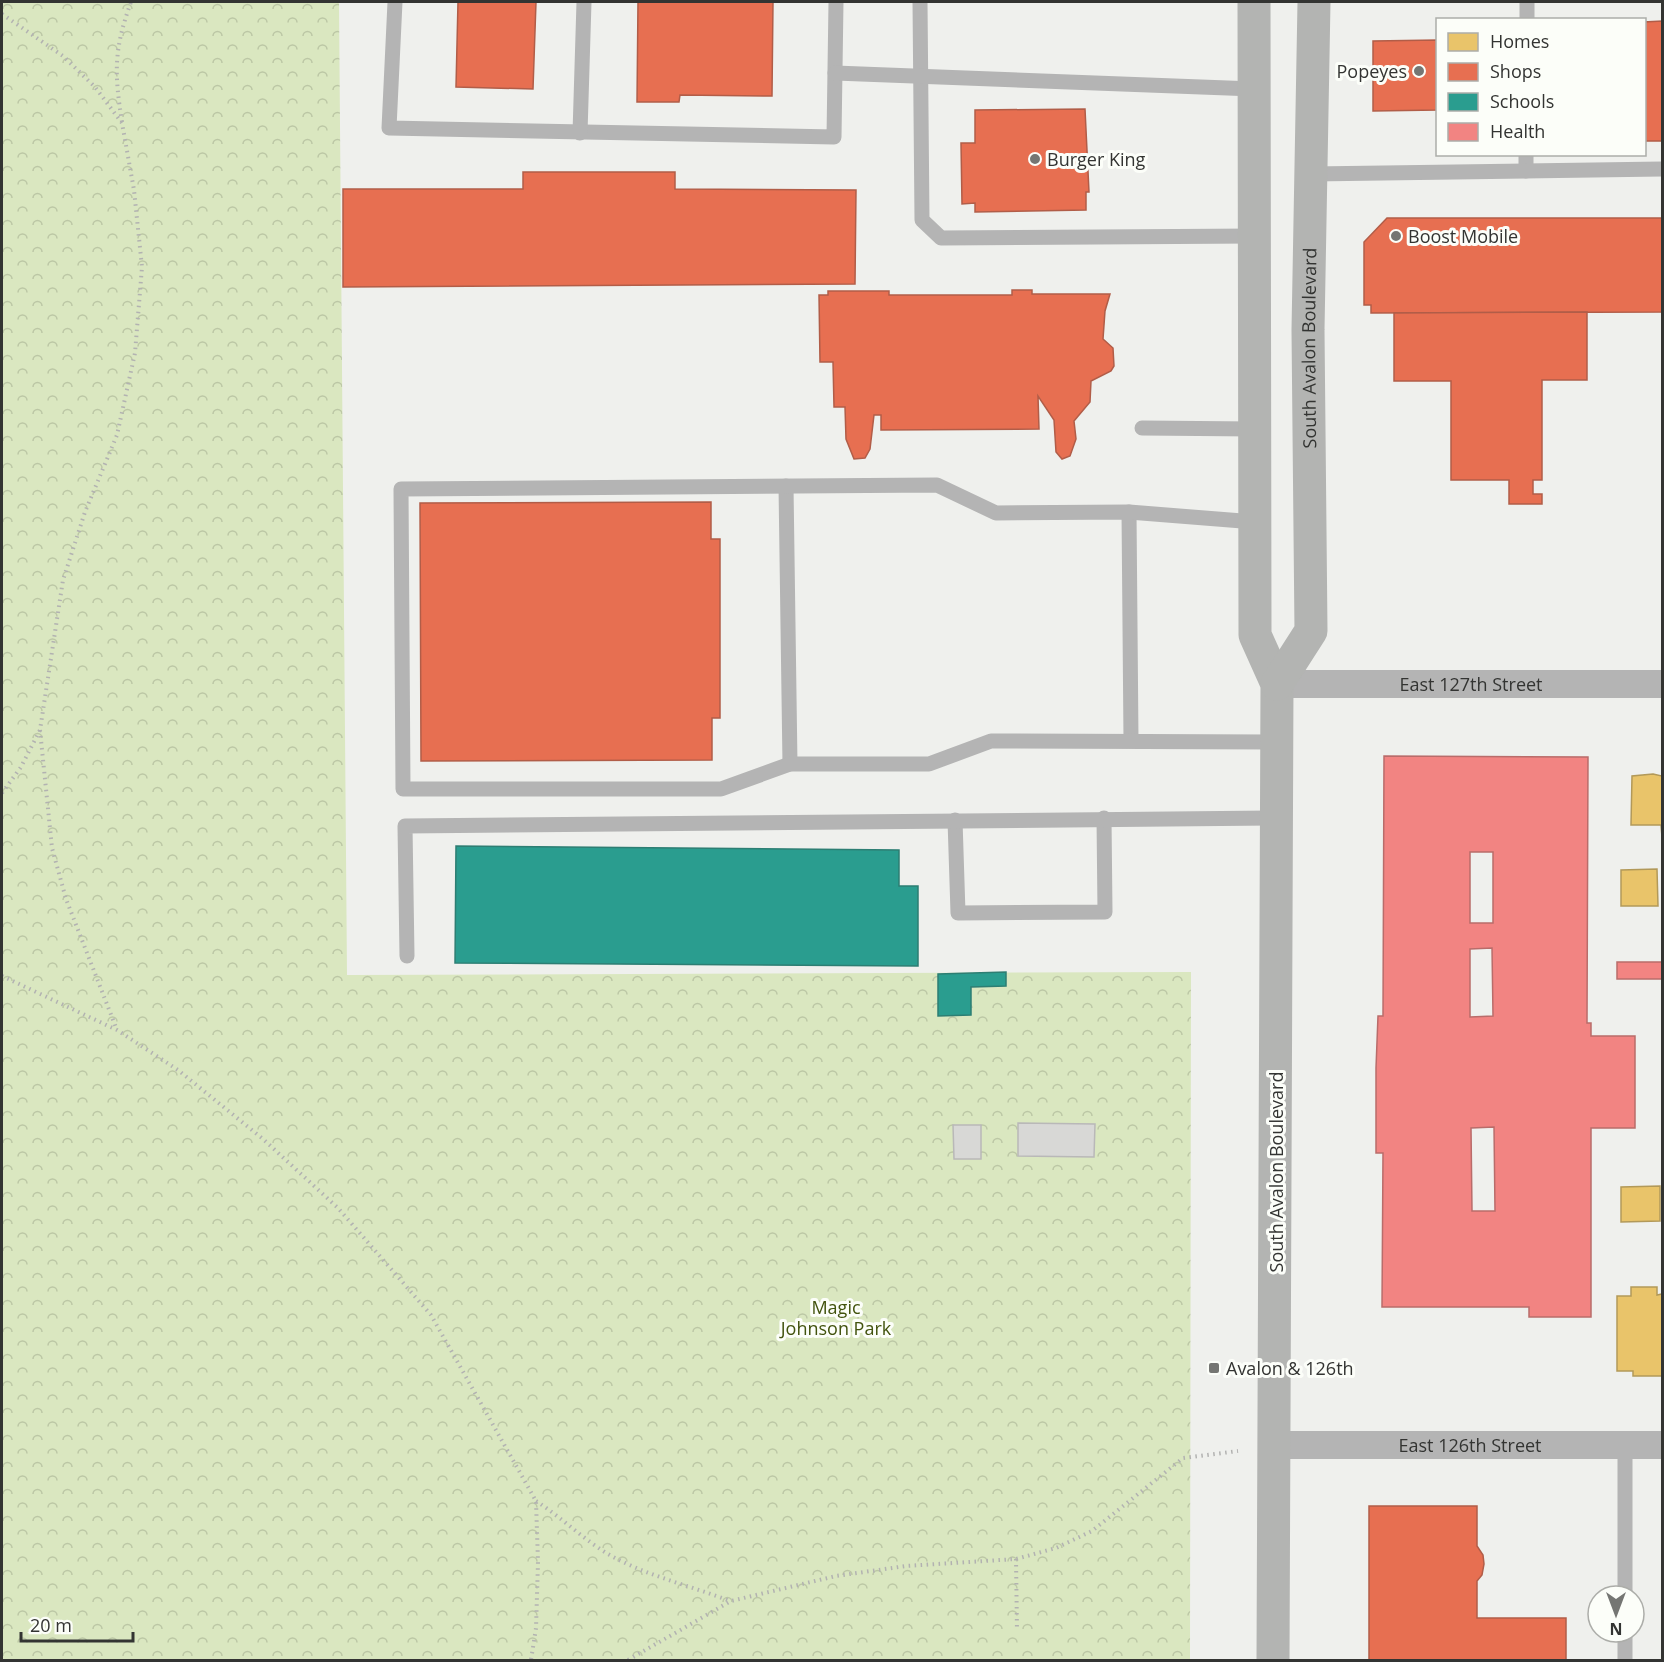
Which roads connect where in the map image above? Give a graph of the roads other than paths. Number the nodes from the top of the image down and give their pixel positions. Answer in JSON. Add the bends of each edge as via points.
{"nodes":[{"id":1,"x":395,"y":2,"type":"edge"},
{"id":2,"x":584,"y":2,"type":"edge"},
{"id":3,"x":836,"y":2,"type":"edge"},
{"id":4,"x":920,"y":2,"type":"edge"},
{"id":5,"x":1254,"y":2,"type":"edge"},
{"id":6,"x":1314,"y":2,"type":"edge"},
{"id":7,"x":1527,"y":2,"type":"edge"},
{"id":8,"x":1527,"y":18,"type":"edge"},
{"id":9,"x":835,"y":73,"type":"junction"},
{"id":10,"x":920,"y":76,"type":"junction"},
{"id":11,"x":1254,"y":88,"type":"junction"},
{"id":12,"x":580,"y":133,"type":"junction"},
{"id":13,"x":1526,"y":156,"type":"edge"},
{"id":14,"x":1662,"y":169,"type":"edge"},
{"id":15,"x":1526,"y":171,"type":"junction"},
{"id":16,"x":1312,"y":174,"type":"junction"},
{"id":17,"x":1255,"y":236,"type":"junction"},
{"id":18,"x":1142,"y":428,"type":"dead end"},
{"id":19,"x":1254,"y":429,"type":"junction"},
{"id":20,"x":786,"y":486,"type":"junction"},
{"id":21,"x":1130,"y":512,"type":"junction"},
{"id":22,"x":1255,"y":522,"type":"junction"},
{"id":23,"x":1277,"y":684,"type":"junction"},
{"id":24,"x":1662,"y":684,"type":"edge"},
{"id":25,"x":1131,"y":740,"type":"junction"},
{"id":26,"x":1277,"y":742,"type":"junction"},
{"id":27,"x":790,"y":764,"type":"junction"},
{"id":28,"x":1104,"y":818,"type":"junction"},
{"id":29,"x":1277,"y":818,"type":"junction"},
{"id":30,"x":956,"y":820,"type":"junction"},
{"id":31,"x":406,"y":956,"type":"dead end"},
{"id":32,"x":1275,"y":1445,"type":"junction"},
{"id":33,"x":1624,"y":1445,"type":"junction"},
{"id":34,"x":1662,"y":1445,"type":"edge"},
{"id":35,"x":1624,"y":1584,"type":"edge"},
{"id":36,"x":1624,"y":1644,"type":"edge"},
{"id":37,"x":1273,"y":1660,"type":"edge"},
{"id":38,"x":1624,"y":1660,"type":"edge"}],
"edges":[{"from":1,"to":12,"type":"lane","via":[[390,128]]},
{"from":2,"to":12,"type":"lane"},
{"from":3,"to":9,"type":"lane"},
{"from":4,"to":10,"type":"lane"},
{"from":5,"to":11,"type":"main road","name":"South Avalon Boulevard"},
{"from":6,"to":16,"type":"main road","name":"South Avalon Boulevard"},
{"from":7,"to":8,"type":"lane"},
{"from":9,"to":10,"type":"lane"},
{"from":9,"to":12,"type":"lane","via":[[834,137]]},
{"from":10,"to":11,"type":"lane"},
{"from":10,"to":17,"type":"lane","via":[[922,220],[941,238]]},
{"from":11,"to":17,"type":"main road","name":"South Avalon Boulevard"},
{"from":13,"to":15,"type":"lane"},
{"from":14,"to":15,"type":"lane"},
{"from":15,"to":16,"type":"lane"},
{"from":16,"to":23,"type":"main road","name":"South Avalon Boulevard","via":[[1308,330],[1311,631]]},
{"from":17,"to":19,"type":"main road","name":"South Avalon Boulevard"},
{"from":18,"to":19,"type":"lane"},
{"from":19,"to":22,"type":"main road","name":"South Avalon Boulevard"},
{"from":20,"to":21,"type":"lane","via":[[937,485],[996,513]]},
{"from":20,"to":27,"type":"lane"},
{"from":20,"to":27,"type":"lane","via":[[401,489],[403,789],[721,789]]},
{"from":21,"to":22,"type":"lane"},
{"from":21,"to":25,"type":"lane"},
{"from":22,"to":23,"type":"main road","name":"South Avalon Boulevard","via":[[1255,635]]},
{"from":23,"to":24,"type":"street","name":"East 127th Street"},
{"from":23,"to":26,"type":"main road","name":"South Avalon Boulevard"},
{"from":25,"to":26,"type":"lane"},
{"from":25,"to":27,"type":"lane","via":[[991,741],[929,764]]},
{"from":26,"to":29,"type":"main road","name":"South Avalon Boulevard"},
{"from":28,"to":29,"type":"lane"},
{"from":28,"to":30,"type":"lane"},
{"from":28,"to":30,"type":"lane","via":[[1105,912],[958,913]]},
{"from":29,"to":32,"type":"main road","name":"South Avalon Boulevard"},
{"from":30,"to":31,"type":"lane","via":[[405,826]]},
{"from":32,"to":33,"type":"street","name":"East 126th Street"},
{"from":32,"to":37,"type":"main road","name":"South Avalon Boulevard"},
{"from":33,"to":34,"type":"street","name":"East 126th Street"},
{"from":33,"to":35,"type":"lane"},
{"from":36,"to":38,"type":"lane"}]}
